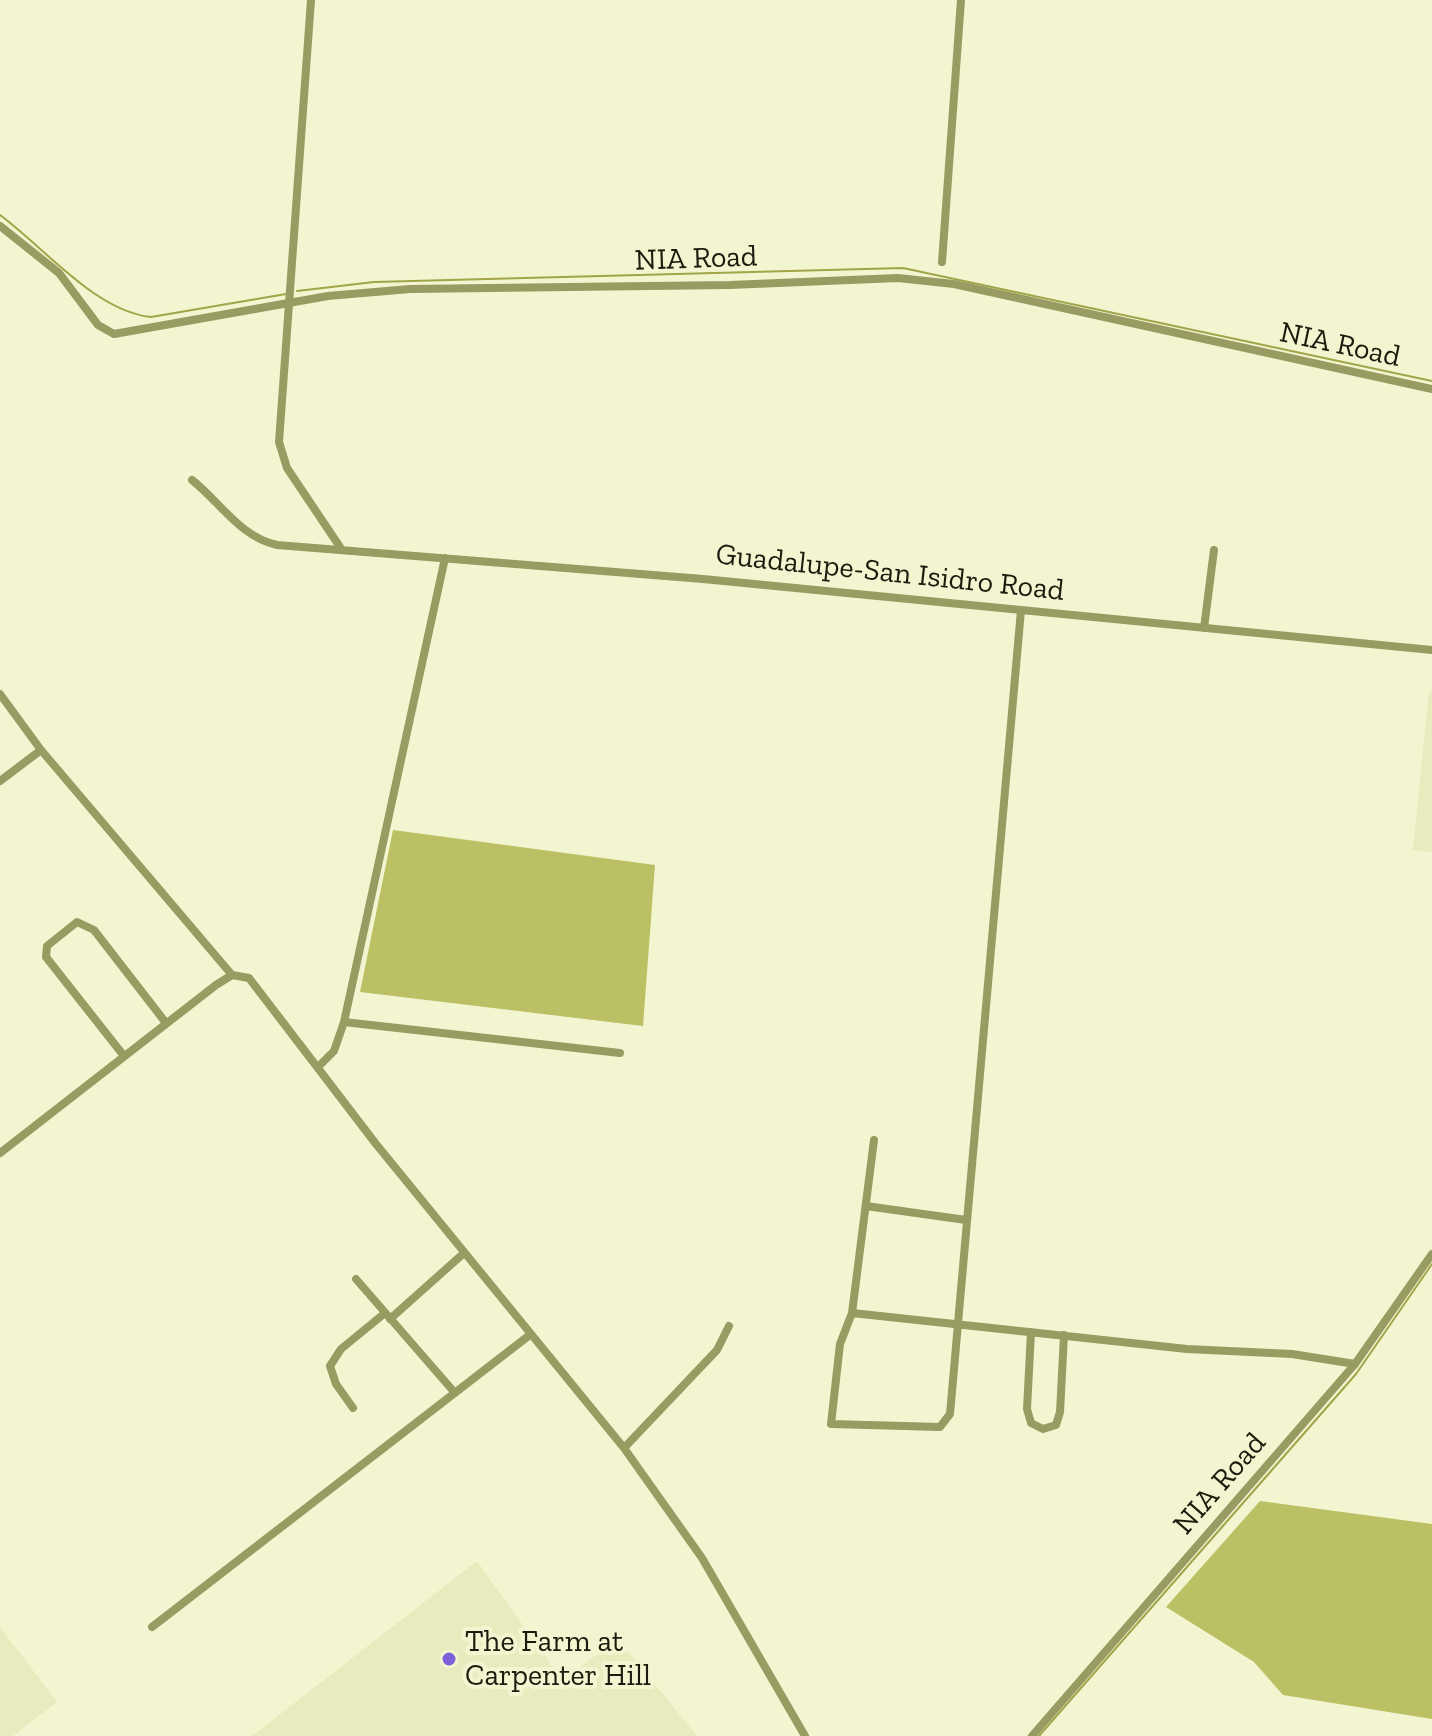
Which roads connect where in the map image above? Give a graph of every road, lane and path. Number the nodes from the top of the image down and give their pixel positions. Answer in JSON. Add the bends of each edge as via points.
{"nodes":[{"id":1,"x":311,"y":0,"type":"edge"},
{"id":2,"x":961,"y":0,"type":"edge"},
{"id":3,"x":0,"y":226,"type":"edge"},
{"id":4,"x":942,"y":262,"type":"dead end"},
{"id":5,"x":289,"y":304,"type":"junction"},
{"id":6,"x":1432,"y":389,"type":"edge"},
{"id":7,"x":192,"y":480,"type":"dead end"},
{"id":8,"x":342,"y":550,"type":"junction"},
{"id":9,"x":1214,"y":550,"type":"dead end"},
{"id":10,"x":445,"y":558,"type":"junction"},
{"id":11,"x":1021,"y":610,"type":"junction"},
{"id":12,"x":1204,"y":628,"type":"junction"},
{"id":13,"x":1432,"y":650,"type":"edge"},
{"id":14,"x":0,"y":694,"type":"edge"},
{"id":15,"x":41,"y":750,"type":"junction"},
{"id":16,"x":0,"y":781,"type":"edge"},
{"id":17,"x":232,"y":975,"type":"junction"},
{"id":18,"x":344,"y":1022,"type":"junction"},
{"id":19,"x":166,"y":1023,"type":"junction"},
{"id":20,"x":620,"y":1053,"type":"dead end"},
{"id":21,"x":124,"y":1056,"type":"junction"},
{"id":22,"x":318,"y":1067,"type":"junction"},
{"id":23,"x":874,"y":1140,"type":"dead end"},
{"id":24,"x":0,"y":1153,"type":"edge"},
{"id":25,"x":866,"y":1206,"type":"junction"},
{"id":26,"x":966,"y":1220,"type":"junction"},
{"id":27,"x":464,"y":1253,"type":"junction"},
{"id":28,"x":1432,"y":1254,"type":"edge"},
{"id":29,"x":356,"y":1279,"type":"dead end"},
{"id":30,"x":852,"y":1313,"type":"junction"},
{"id":31,"x":388,"y":1316,"type":"junction"},
{"id":32,"x":957,"y":1324,"type":"junction"},
{"id":33,"x":729,"y":1326,"type":"dead end"},
{"id":34,"x":1031,"y":1332,"type":"junction"},
{"id":35,"x":531,"y":1334,"type":"junction"},
{"id":36,"x":1064,"y":1335,"type":"junction"},
{"id":37,"x":1355,"y":1364,"type":"junction"},
{"id":38,"x":455,"y":1393,"type":"junction"},
{"id":39,"x":353,"y":1408,"type":"dead end"},
{"id":40,"x":624,"y":1448,"type":"junction"},
{"id":41,"x":152,"y":1627,"type":"dead end"},
{"id":42,"x":805,"y":1736,"type":"edge"},
{"id":43,"x":1032,"y":1736,"type":"edge"}],
"edges":[{"from":1,"to":5,"type":"street"},
{"from":2,"to":4,"type":"street"},
{"from":3,"to":5,"type":"street","name":"NIA Road","via":[[59,273],[98,325],[114,334]]},
{"from":5,"to":6,"type":"street","name":"NIA Road","via":[[410,289],[920,280]]},
{"from":5,"to":8,"type":"street","via":[[280,450]]},
{"from":7,"to":8,"type":"street","name":"Guadalupe-San Isidro Road","via":[[235,524],[261,540]]},
{"from":8,"to":10,"type":"street","name":"Guadalupe-San Isidro Road"},
{"from":9,"to":12,"type":"street"},
{"from":10,"to":11,"type":"street","name":"Guadalupe-San Isidro Road"},
{"from":10,"to":18,"type":"street"},
{"from":11,"to":12,"type":"street","name":"Guadalupe-San Isidro Road"},
{"from":11,"to":26,"type":"street"},
{"from":12,"to":13,"type":"street","name":"Guadalupe-San Isidro Road"},
{"from":14,"to":15,"type":"street"},
{"from":15,"to":16,"type":"street"},
{"from":15,"to":17,"type":"street"},
{"from":17,"to":19,"type":"street"},
{"from":17,"to":22,"type":"street","via":[[243,975],[256,985]]},
{"from":18,"to":20,"type":"street"},
{"from":18,"to":22,"type":"street","via":[[334,1051]]},
{"from":19,"to":21,"type":"street"},
{"from":19,"to":21,"type":"street","via":[[94,930],[77,922],[47,946],[46,957]]},
{"from":21,"to":24,"type":"street"},
{"from":22,"to":27,"type":"street"},
{"from":23,"to":25,"type":"street"},
{"from":25,"to":26,"type":"street"},
{"from":25,"to":30,"type":"street"},
{"from":26,"to":32,"type":"street"},
{"from":27,"to":31,"type":"street"},
{"from":27,"to":35,"type":"street"},
{"from":28,"to":37,"type":"street","name":"NIA Road"},
{"from":29,"to":31,"type":"street"},
{"from":30,"to":32,"type":"street"},
{"from":30,"to":32,"type":"street","via":[[840,1344],[831,1424],[945,1424]]},
{"from":31,"to":38,"type":"street"},
{"from":31,"to":39,"type":"street","via":[[341,1349],[330,1366]]},
{"from":32,"to":34,"type":"street"},
{"from":33,"to":40,"type":"street","via":[[717,1350]]},
{"from":34,"to":36,"type":"street"},
{"from":34,"to":36,"type":"street","via":[[1027,1409],[1031,1423],[1043,1429],[1056,1425],[1060,1412]]},
{"from":35,"to":38,"type":"street"},
{"from":35,"to":40,"type":"street"},
{"from":36,"to":37,"type":"street"},
{"from":37,"to":43,"type":"street","name":"NIA Road"},
{"from":38,"to":41,"type":"street"},
{"from":40,"to":42,"type":"street","via":[[702,1558]]}]}
